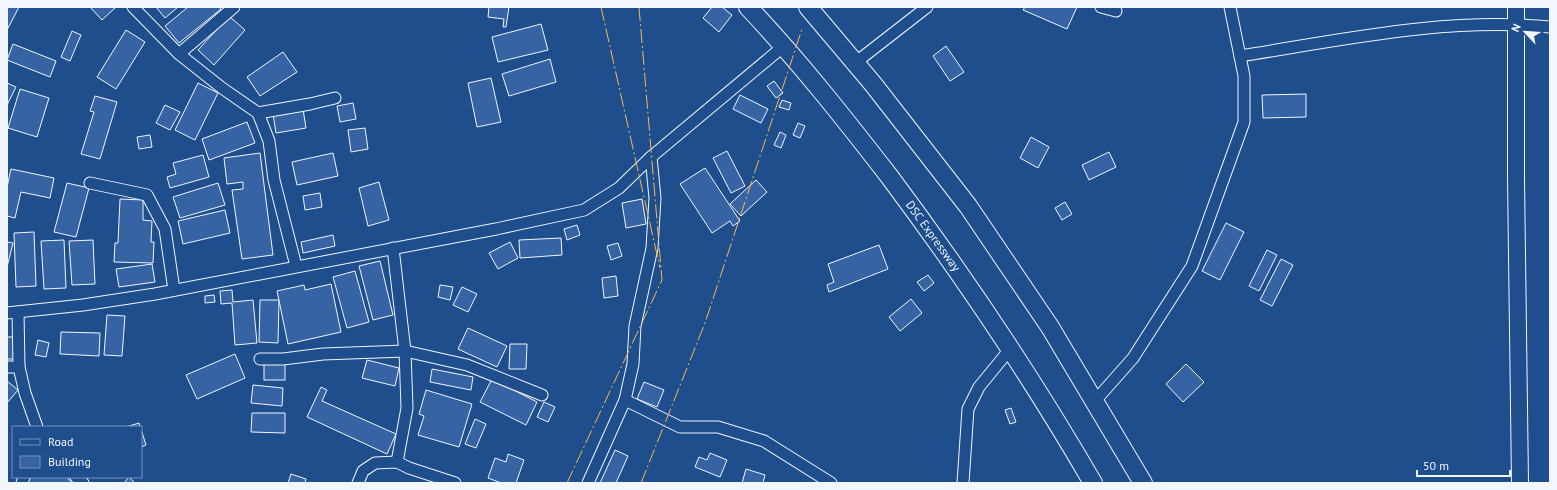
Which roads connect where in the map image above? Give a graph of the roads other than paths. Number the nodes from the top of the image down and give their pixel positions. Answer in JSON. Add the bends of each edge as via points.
{"nodes":[{"id":1,"x":133,"y":7,"type":"edge"},
{"id":2,"x":234,"y":7,"type":"edge"},
{"id":3,"x":748,"y":7,"type":"edge"},
{"id":4,"x":808,"y":7,"type":"edge"},
{"id":5,"x":927,"y":7,"type":"edge"},
{"id":6,"x":1101,"y":7,"type":"edge"},
{"id":7,"x":1230,"y":7,"type":"edge"},
{"id":8,"x":1516,"y":7,"type":"edge"},
{"id":9,"x":1116,"y":11,"type":"dead end"},
{"id":10,"x":1516,"y":24,"type":"junction"},
{"id":11,"x":1550,"y":27,"type":"edge"},
{"id":12,"x":785,"y":45,"type":"junction"},
{"id":13,"x":179,"y":54,"type":"junction"},
{"id":14,"x":1240,"y":56,"type":"junction"},
{"id":15,"x":855,"y":62,"type":"junction"},
{"id":16,"x":335,"y":98,"type":"dead end"},
{"id":17,"x":258,"y":112,"type":"junction"},
{"id":18,"x":651,"y":156,"type":"junction"},
{"id":19,"x":90,"y":183,"type":"dead end"},
{"id":20,"x":393,"y":248,"type":"junction"},
{"id":21,"x":296,"y":266,"type":"junction"},
{"id":22,"x":174,"y":290,"type":"junction"},
{"id":23,"x":18,"y":312,"type":"junction"},
{"id":24,"x":7,"y":313,"type":"edge"},
{"id":25,"x":1011,"y":348,"type":"junction"},
{"id":26,"x":405,"y":351,"type":"junction"},
{"id":27,"x":260,"y":358,"type":"dead end"},
{"id":28,"x":19,"y":366,"type":"junction"},
{"id":29,"x":7,"y":367,"type":"edge"},
{"id":30,"x":542,"y":395,"type":"dead end"},
{"id":31,"x":625,"y":400,"type":"junction"},
{"id":32,"x":1095,"y":401,"type":"junction"},
{"id":33,"x":37,"y":426,"type":"edge"},
{"id":34,"x":397,"y":462,"type":"junction"},
{"id":35,"x":358,"y":483,"type":"edge"},
{"id":36,"x":455,"y":483,"type":"edge"},
{"id":37,"x":588,"y":483,"type":"edge"},
{"id":38,"x":831,"y":483,"type":"edge"},
{"id":39,"x":963,"y":483,"type":"edge"},
{"id":40,"x":1093,"y":483,"type":"edge"},
{"id":41,"x":1144,"y":483,"type":"edge"},
{"id":42,"x":1520,"y":483,"type":"edge"}],
"edges":[{"from":1,"to":13,"type":"street"},
{"from":2,"to":13,"type":"street"},
{"from":3,"to":12,"type":"main road","name":"DSC Expressway"},
{"from":4,"to":15,"type":"main road"},
{"from":5,"to":15,"type":"street"},
{"from":6,"to":9,"type":"street"},
{"from":7,"to":14,"type":"street"},
{"from":8,"to":10,"type":"street"},
{"from":10,"to":11,"type":"street"},
{"from":10,"to":14,"type":"street","via":[[1418,28]]},
{"from":10,"to":42,"type":"street"},
{"from":12,"to":18,"type":"street"},
{"from":12,"to":25,"type":"main road","name":"DSC Expressway","via":[[830,98],[960,272]]},
{"from":13,"to":17,"type":"street"},
{"from":14,"to":32,"type":"street","via":[[1244,76],[1244,122],[1192,266],[1133,358]]},
{"from":15,"to":32,"type":"main road","via":[[968,206],[1050,327]]},
{"from":16,"to":17,"type":"street"},
{"from":17,"to":21,"type":"street","via":[[269,141],[274,180]]},
{"from":18,"to":20,"type":"street","via":[[619,188],[584,210]]},
{"from":18,"to":31,"type":"street","via":[[655,198],[652,248],[636,326],[633,364]]},
{"from":19,"to":22,"type":"street","via":[[147,195],[165,229]]},
{"from":20,"to":21,"type":"street"},
{"from":20,"to":26,"type":"street"},
{"from":21,"to":22,"type":"street"},
{"from":22,"to":23,"type":"street","via":[[83,305]]},
{"from":23,"to":24,"type":"street"},
{"from":23,"to":28,"type":"street"},
{"from":25,"to":39,"type":"street","via":[[979,387],[968,409]]},
{"from":25,"to":40,"type":"main road","name":"DSC Expressway"},
{"from":26,"to":27,"type":"street","via":[[323,354],[283,359]]},
{"from":26,"to":30,"type":"street","via":[[467,364]]},
{"from":26,"to":34,"type":"street","via":[[407,408]]},
{"from":28,"to":29,"type":"street"},
{"from":28,"to":33,"type":"street"},
{"from":31,"to":37,"type":"street"},
{"from":31,"to":38,"type":"street","via":[[680,427],[718,427],[764,441]]},
{"from":32,"to":41,"type":"main road"},
{"from":34,"to":35,"type":"street","via":[[375,463],[363,471]]},
{"from":34,"to":36,"type":"street"}]}
